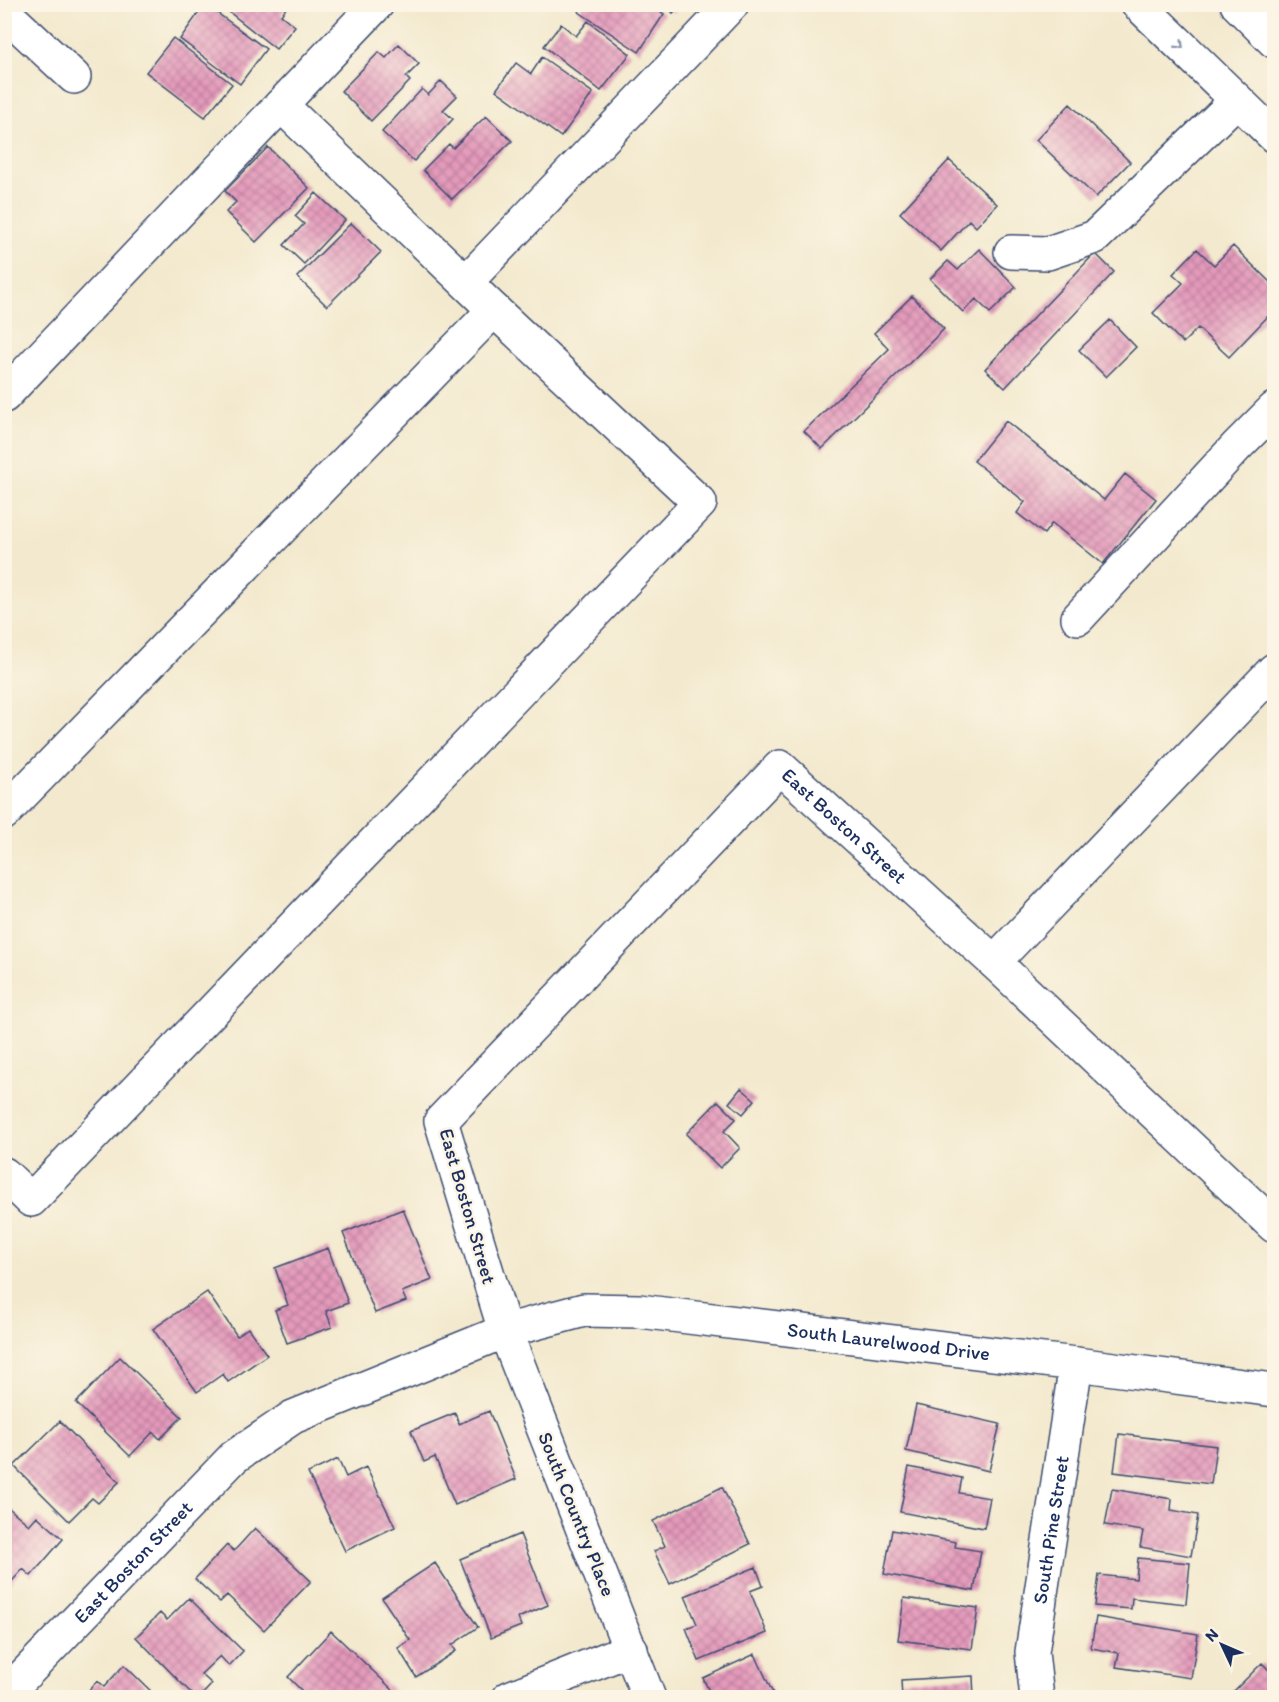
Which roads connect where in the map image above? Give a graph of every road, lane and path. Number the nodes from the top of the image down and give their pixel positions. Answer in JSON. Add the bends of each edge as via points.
{"nodes":[{"id":1,"x":376,"y":4,"type":"edge"},
{"id":2,"x":732,"y":4,"type":"edge"},
{"id":3,"x":1138,"y":4,"type":"edge"},
{"id":4,"x":1237,"y":4,"type":"edge"},
{"id":5,"x":4,"y":12,"type":"edge"},
{"id":6,"x":1275,"y":41,"type":"edge"},
{"id":7,"x":74,"y":77,"type":"dead end"},
{"id":8,"x":1237,"y":100,"type":"junction"},
{"id":9,"x":281,"y":105,"type":"junction"},
{"id":10,"x":1275,"y":136,"type":"edge"},
{"id":11,"x":1011,"y":252,"type":"dead end"},
{"id":12,"x":466,"y":282,"type":"junction"},
{"id":13,"x":494,"y":310,"type":"junction"},
{"id":14,"x":4,"y":396,"type":"edge"},
{"id":15,"x":1275,"y":409,"type":"edge"},
{"id":16,"x":1078,"y":618,"type":"dead end"},
{"id":17,"x":1275,"y":670,"type":"edge"},
{"id":18,"x":4,"y":813,"type":"edge"},
{"id":19,"x":994,"y":962,"type":"junction"},
{"id":20,"x":4,"y":1174,"type":"edge"},
{"id":21,"x":1275,"y":1226,"type":"edge"},
{"id":22,"x":505,"y":1330,"type":"junction"},
{"id":23,"x":1076,"y":1364,"type":"junction"},
{"id":24,"x":1275,"y":1390,"type":"edge"},
{"id":25,"x":631,"y":1649,"type":"junction"},
{"id":26,"x":4,"y":1696,"type":"edge"},
{"id":27,"x":509,"y":1698,"type":"edge"},
{"id":28,"x":649,"y":1698,"type":"edge"},
{"id":29,"x":1036,"y":1698,"type":"edge"}],
"edges":[{"from":1,"to":9,"type":"street"},
{"from":2,"to":12,"type":"street"},
{"from":3,"to":8,"type":"street","one_way":true},
{"from":4,"to":6,"type":"street"},
{"from":5,"to":7,"type":"street"},
{"from":8,"to":10,"type":"street"},
{"from":8,"to":11,"type":"street","via":[[1095,237],[1048,253]]},
{"from":9,"to":12,"type":"street"},
{"from":9,"to":14,"type":"street"},
{"from":12,"to":13,"type":"street"},
{"from":13,"to":18,"type":"street"},
{"from":13,"to":20,"type":"street","via":[[700,503],[31,1200]]},
{"from":15,"to":16,"type":"street"},
{"from":17,"to":19,"type":"street"},
{"from":19,"to":21,"type":"street","name":"East Boston Street"},
{"from":19,"to":22,"type":"street","name":"East Boston Street","via":[[780,767],[441,1121]]},
{"from":22,"to":23,"type":"street","name":"South Laurelwood Drive","via":[[584,1310],[639,1311]]},
{"from":22,"to":25,"type":"street","name":"South Country Place"},
{"from":22,"to":26,"type":"street","name":"East Boston Street","via":[[293,1417],[234,1457]]},
{"from":23,"to":24,"type":"street","name":"South Laurelwood Drive"},
{"from":23,"to":29,"type":"street","name":"South Pine Street","via":[[1032,1652]]},
{"from":25,"to":27,"type":"street"},
{"from":25,"to":28,"type":"street","name":"South Country Place"}]}
